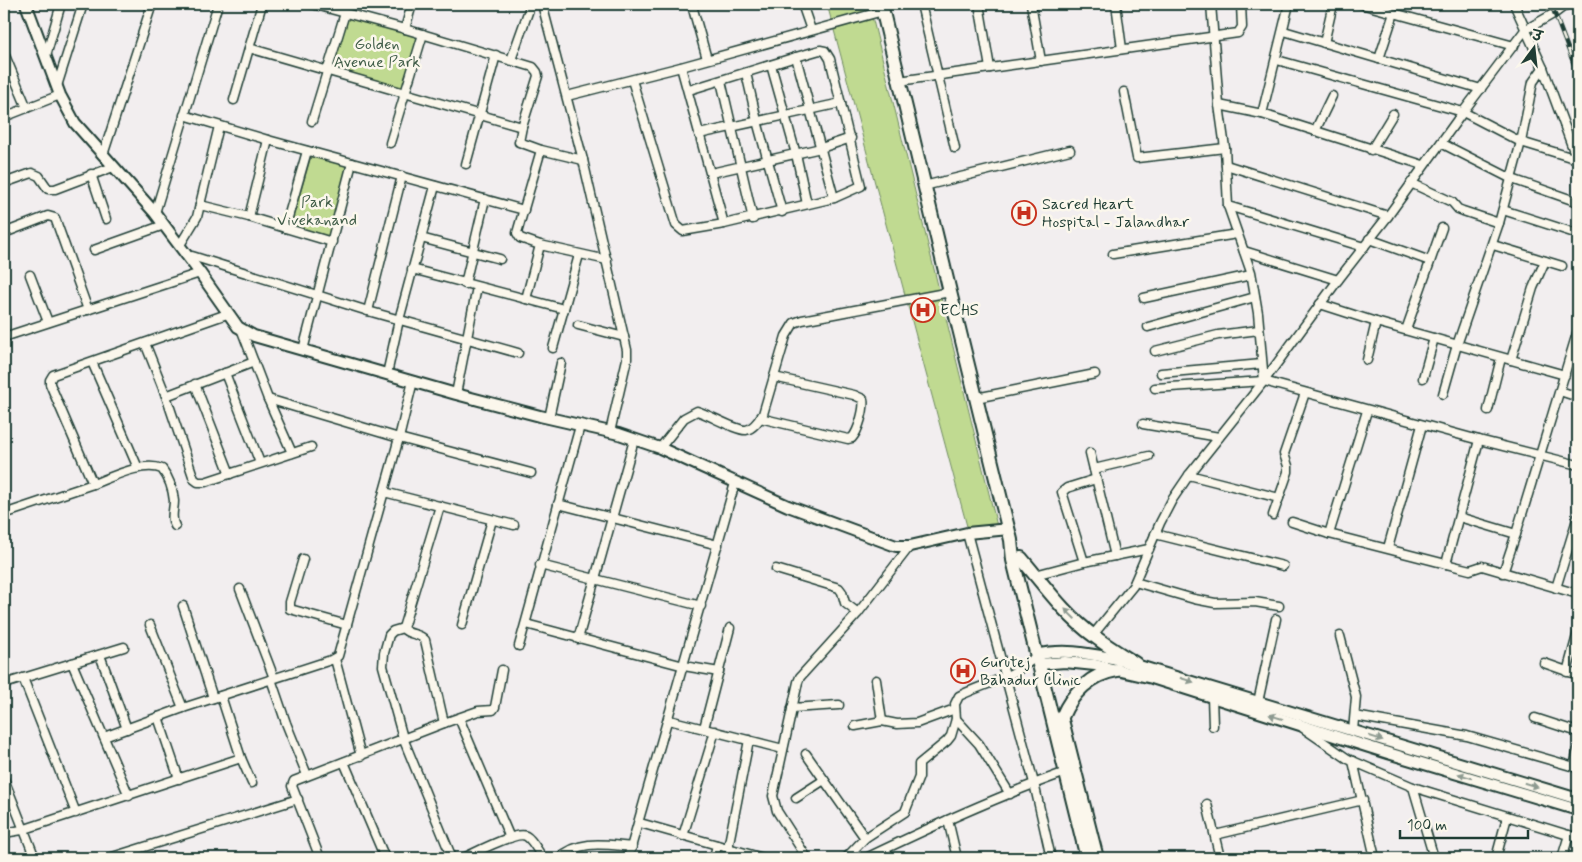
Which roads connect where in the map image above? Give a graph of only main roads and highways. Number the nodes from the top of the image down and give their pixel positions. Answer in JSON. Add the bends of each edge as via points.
{"nodes":[{"id":1,"x":882,"y":7,"type":"edge"},
{"id":2,"x":1010,"y":535,"type":"junction"},
{"id":3,"x":1021,"y":558,"type":"junction"},
{"id":4,"x":1040,"y":660,"type":"junction"},
{"id":5,"x":1136,"y":664,"type":"road end"},
{"id":6,"x":1117,"y":670,"type":"road end"},
{"id":7,"x":1062,"y":717,"type":"junction"},
{"id":8,"x":1087,"y":858,"type":"edge"},
{"id":9,"x":1097,"y":858,"type":"edge"}],
"edges":[{"from":1,"to":2,"type":"main road"},
{"from":2,"to":3,"type":"main road"},
{"from":2,"to":4,"type":"main road","via":[[1013,560]]},
{"from":3,"to":4,"type":"main road"},
{"from":5,"to":3,"type":"main road","one_way":true,"via":[[1093,635],[1054,598]]},
{"from":4,"to":7,"type":"main road"},
{"from":4,"to":8,"type":"main road"},
{"from":6,"to":7,"type":"main road","via":[[1090,680],[1067,703]]},
{"from":7,"to":9,"type":"main road"}]}
